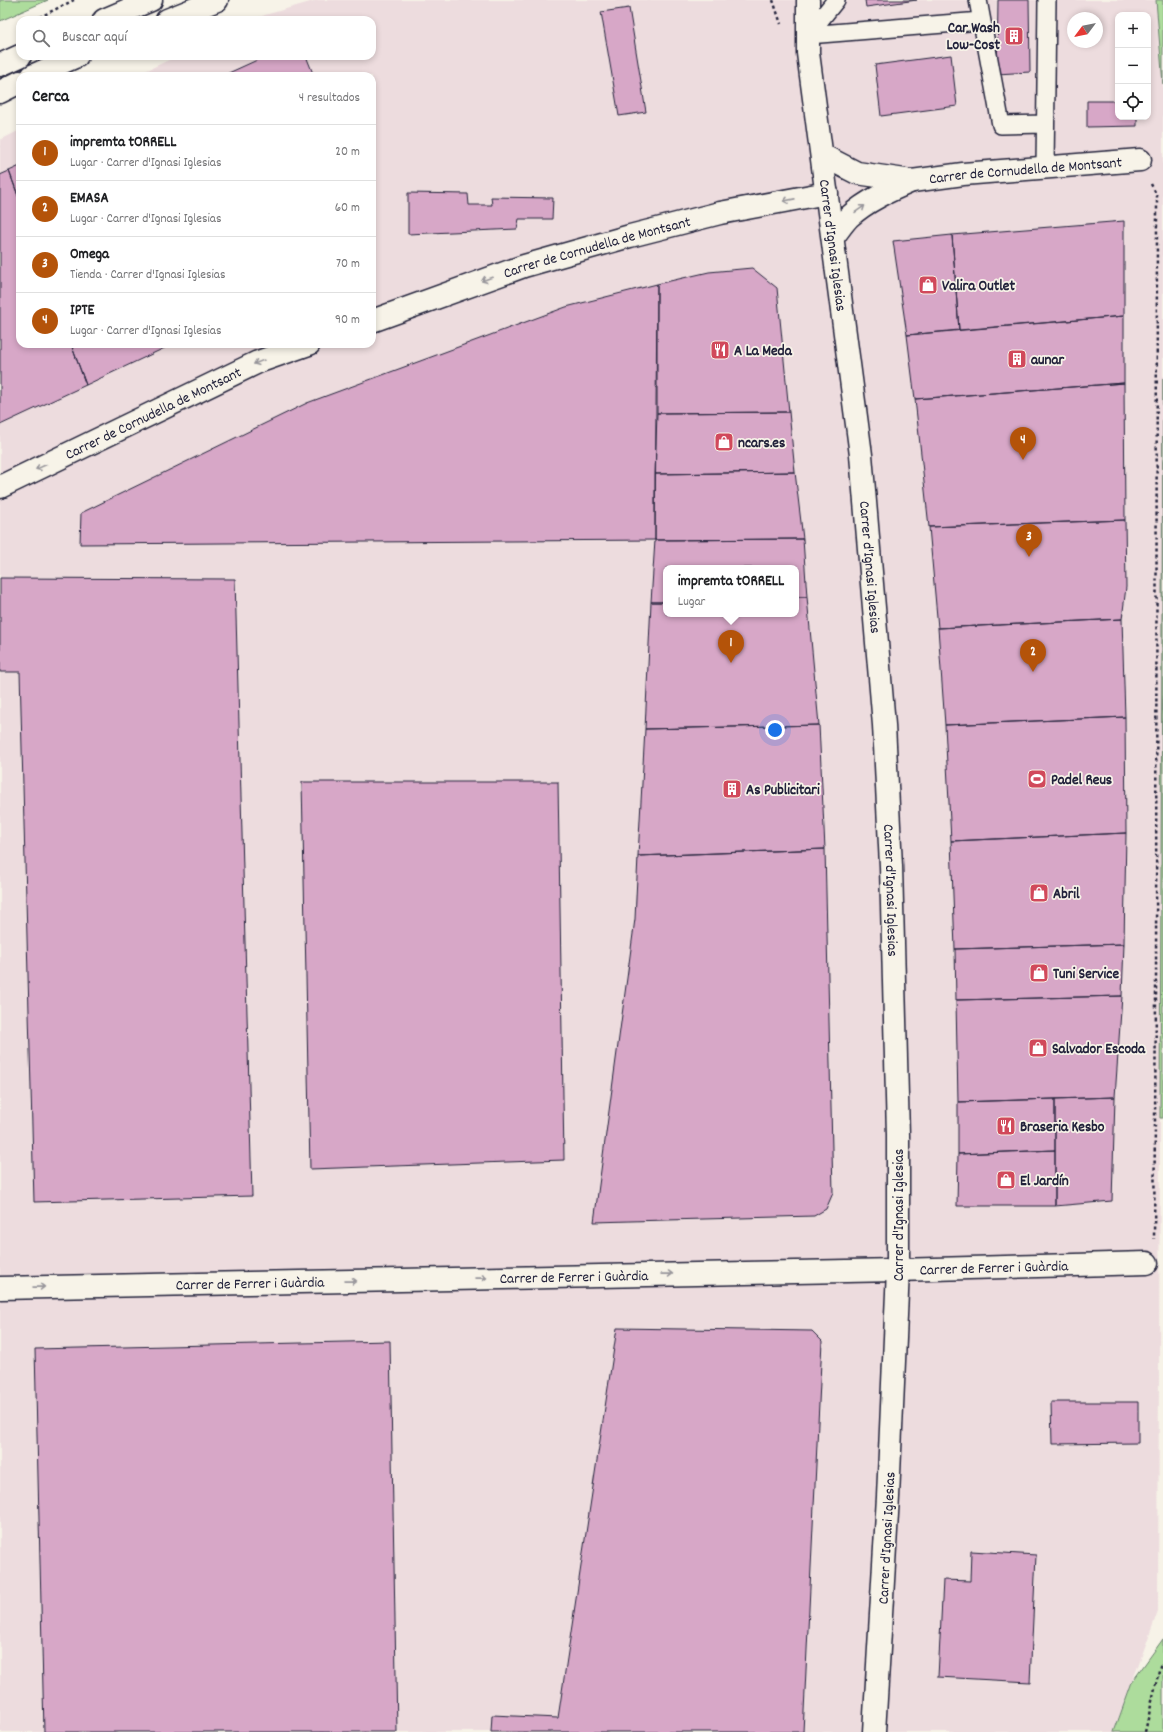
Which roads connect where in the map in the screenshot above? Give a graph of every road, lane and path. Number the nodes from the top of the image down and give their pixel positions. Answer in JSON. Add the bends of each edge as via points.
{"nodes":[{"id":1,"x":74,"y":0,"type":"edge"},
{"id":2,"x":151,"y":0,"type":"edge"},
{"id":3,"x":217,"y":0,"type":"edge"},
{"id":4,"x":791,"y":0,"type":"edge"},
{"id":5,"x":808,"y":0,"type":"edge"},
{"id":6,"x":836,"y":0,"type":"edge"},
{"id":7,"x":978,"y":0,"type":"edge"},
{"id":8,"x":1047,"y":0,"type":"edge"},
{"id":9,"x":42,"y":16,"type":"edge"},
{"id":10,"x":113,"y":16,"type":"edge"},
{"id":11,"x":177,"y":16,"type":"edge"},
{"id":12,"x":981,"y":22,"type":"junction"},
{"id":13,"x":808,"y":44,"type":"junction"},
{"id":14,"x":16,"y":58,"type":"edge"},
{"id":15,"x":68,"y":60,"type":"edge"},
{"id":16,"x":0,"y":65,"type":"edge"},
{"id":17,"x":41,"y":72,"type":"edge"},
{"id":18,"x":16,"y":84,"type":"edge"},
{"id":19,"x":0,"y":92,"type":"edge"},
{"id":20,"x":1045,"y":124,"type":"junction"},
{"id":21,"x":822,"y":155,"type":"junction"},
{"id":22,"x":1140,"y":160,"type":"joint"},
{"id":23,"x":1045,"y":167,"type":"junction"},
{"id":24,"x":912,"y":181,"type":"junction"},
{"id":25,"x":827,"y":193,"type":"junction"},
{"id":26,"x":833,"y":237,"type":"junction"},
{"id":27,"x":376,"y":320,"type":"edge"},
{"id":28,"x":297,"y":348,"type":"edge"},
{"id":29,"x":0,"y":487,"type":"edge"},
{"id":30,"x":1147,"y":1263,"type":"joint"},
{"id":31,"x":898,"y":1270,"type":"junction"},
{"id":32,"x":0,"y":1288,"type":"edge"},
{"id":33,"x":1163,"y":1662,"type":"edge"},
{"id":34,"x":874,"y":1732,"type":"edge"},
{"id":35,"x":1145,"y":1732,"type":"edge"}],
"edges":[{"from":1,"to":9,"type":"path"},
{"from":2,"to":10,"type":"street"},
{"from":3,"to":11,"type":"street"},
{"from":4,"to":13,"type":"street","name":"Carrer d'Ignasi Iglesias"},
{"from":5,"to":13,"type":"street","name":"Carrer d'Ignasi Iglesias"},
{"from":6,"to":13,"type":"lane"},
{"from":7,"to":12,"type":"lane"},
{"from":8,"to":20,"type":"lane"},
{"from":12,"to":13,"type":"lane"},
{"from":12,"to":20,"type":"lane","via":[[1001,125]]},
{"from":13,"to":21,"type":"street","name":"Carrer d'Ignasi Iglesias"},
{"from":14,"to":16,"type":"street"},
{"from":15,"to":17,"type":"street"},
{"from":18,"to":19,"type":"street"},
{"from":20,"to":23,"type":"lane"},
{"from":21,"to":24,"type":"street","name":"Carrer de Cornudella de Montsant","via":[[857,173]]},
{"from":21,"to":25,"type":"street","name":"Carrer d'Ignasi Iglesias"},
{"from":22,"to":23,"type":"street","name":"Carrer de Cornudella de Montsant"},
{"from":22,"to":30,"type":"path","via":[[1157,196],[1155,1236]]},
{"from":23,"to":24,"type":"street","name":"Carrer de Cornudella de Montsant"},
{"from":26,"to":24,"type":"street","name":"Carrer de Cornudella de Montsant","one_way":true,"via":[[849,217],[863,206]]},
{"from":25,"to":26,"type":"street","name":"Carrer d'Ignasi Iglesias"},
{"from":25,"to":27,"type":"street","name":"Carrer de Cornudella de Montsant","one_way":true,"via":[[720,213],[622,238],[524,266]]},
{"from":26,"to":31,"type":"street","name":"Carrer d'Ignasi Iglesias","via":[[861,455],[884,725],[896,1002]]},
{"from":28,"to":29,"type":"street","name":"Carrer de Cornudella de Montsant","one_way":true,"via":[[258,362]]},
{"from":30,"to":31,"type":"street","name":"Carrer de Ferrer i Guàrdia"},
{"from":32,"to":31,"type":"street","name":"Carrer de Ferrer i Guàrdia","one_way":true},
{"from":31,"to":34,"type":"street","name":"Carrer d'Ignasi Iglesias"},
{"from":33,"to":35,"type":"path"}]}
